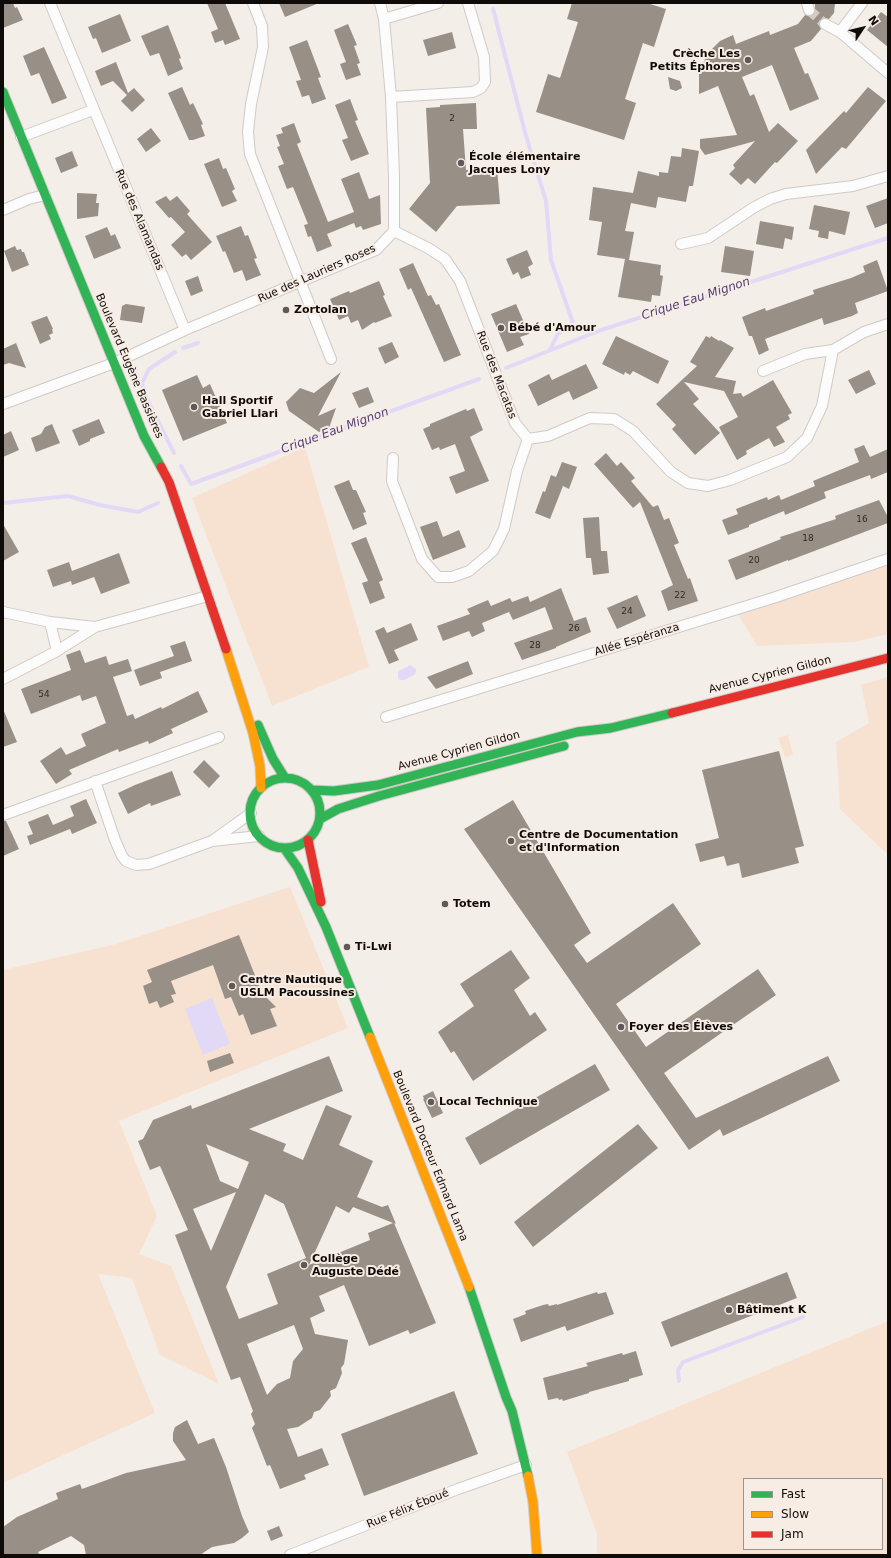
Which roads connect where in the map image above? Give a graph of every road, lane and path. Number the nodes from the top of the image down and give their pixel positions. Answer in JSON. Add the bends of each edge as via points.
{"nodes":[{"id":1,"x":50,"y":3,"type":"edge"},
{"id":2,"x":253,"y":3,"type":"edge"},
{"id":3,"x":380,"y":3,"type":"edge"},
{"id":4,"x":438,"y":3,"type":"edge"},
{"id":5,"x":468,"y":3,"type":"edge"},
{"id":6,"x":862,"y":3,"type":"edge"},
{"id":7,"x":384,"y":19,"type":"junction"},
{"id":8,"x":825,"y":24,"type":"tunnel mouth"},
{"id":9,"x":840,"y":32,"type":"junction"},
{"id":10,"x":888,"y":73,"type":"edge"},
{"id":11,"x":3,"y":92,"type":"edge"},
{"id":12,"x":391,"y":97,"type":"junction"},
{"id":13,"x":93,"y":110,"type":"junction"},
{"id":14,"x":21,"y":137,"type":"junction"},
{"id":15,"x":888,"y":176,"type":"edge"},
{"id":16,"x":45,"y":195,"type":"junction"},
{"id":17,"x":3,"y":210,"type":"edge"},
{"id":18,"x":394,"y":231,"type":"junction"},
{"id":19,"x":682,"y":244,"type":"dead end"},
{"id":20,"x":300,"y":282,"type":"junction"},
{"id":21,"x":888,"y":324,"type":"edge"},
{"id":22,"x":185,"y":330,"type":"junction"},
{"id":23,"x":833,"y":350,"type":"junction"},
{"id":24,"x":331,"y":359,"type":"dead end"},
{"id":25,"x":114,"y":363,"type":"junction"},
{"id":26,"x":763,"y":371,"type":"dead end"},
{"id":27,"x":3,"y":404,"type":"edge"},
{"id":28,"x":528,"y":438,"type":"junction"},
{"id":29,"x":393,"y":458,"type":"dead end"},
{"id":30,"x":888,"y":559,"type":"edge"},
{"id":31,"x":208,"y":596,"type":"junction"},
{"id":32,"x":3,"y":612,"type":"edge"},
{"id":33,"x":50,"y":622,"type":"junction"},
{"id":34,"x":96,"y":627,"type":"junction"},
{"id":35,"x":57,"y":651,"type":"junction"},
{"id":36,"x":888,"y":658,"type":"edge"},
{"id":37,"x":235,"y":674,"type":"junction"},
{"id":38,"x":3,"y":679,"type":"edge"},
{"id":39,"x":386,"y":717,"type":"dead end"},
{"id":40,"x":611,"y":728,"type":"junction"},
{"id":41,"x":219,"y":737,"type":"dead end"},
{"id":42,"x":584,"y":740,"type":"dead end"},
{"id":43,"x":570,"y":744,"type":"dead end"},
{"id":44,"x":285,"y":778,"type":"junction"},
{"id":45,"x":95,"y":781,"type":"junction"},
{"id":46,"x":261,"y":788,"type":"junction"},
{"id":47,"x":312,"y":790,"type":"junction"},
{"id":48,"x":250,"y":813,"type":"junction"},
{"id":49,"x":3,"y":815,"type":"edge"},
{"id":50,"x":320,"y":819,"type":"junction"},
{"id":51,"x":259,"y":836,"type":"junction"},
{"id":52,"x":308,"y":840,"type":"junction"},
{"id":53,"x":212,"y":841,"type":"junction"},
{"id":54,"x":284,"y":848,"type":"junction"},
{"id":55,"x":326,"y":926,"type":"junction"},
{"id":56,"x":523,"y":1466,"type":"junction"},
{"id":57,"x":293,"y":1554,"type":"edge"},
{"id":58,"x":534,"y":1555,"type":"edge"},
{"id":59,"x":537,"y":1555,"type":"edge"}],
"edges":[{"from":1,"to":13,"type":"street","name":"Rue des Alamandas"},
{"from":2,"to":20,"type":"street","via":[[262,26],[263,47],[251,104],[248,132],[250,154]]},
{"from":3,"to":7,"type":"street"},
{"from":4,"to":7,"type":"street"},
{"from":5,"to":12,"type":"street","via":[[484,57],[485,82],[481,88],[473,92]]},
{"from":6,"to":9,"type":"street"},
{"from":7,"to":12,"type":"street"},
{"from":8,"to":9,"type":"street"},
{"from":9,"to":10,"type":"street"},
{"from":11,"to":14,"type":"street","name":"Boulevard Eugène Bassières"},
{"from":12,"to":18,"type":"street"},
{"from":13,"to":14,"type":"street"},
{"from":13,"to":22,"type":"street","name":"Rue des Alamandas"},
{"from":14,"to":16,"type":"street","name":"Boulevard Eugène Bassières"},
{"from":15,"to":19,"type":"street","via":[[853,186],[786,194],[770,199],[708,238]]},
{"from":16,"to":17,"type":"street"},
{"from":16,"to":25,"type":"street","name":"Boulevard Eugène Bassières"},
{"from":18,"to":20,"type":"street","name":"Rue des Lauriers Roses","via":[[376,250]]},
{"from":18,"to":28,"type":"street","name":"Rue des Macatas","via":[[445,259],[460,281],[515,423]]},
{"from":20,"to":22,"type":"street","name":"Rue des Lauriers Roses"},
{"from":20,"to":24,"type":"street"},
{"from":21,"to":23,"type":"street","via":[[864,332]]},
{"from":22,"to":25,"type":"street","name":"Rue des Lauriers Roses"},
{"from":23,"to":26,"type":"street","via":[[805,354]]},
{"from":23,"to":28,"type":"street","via":[[822,406],[807,438],[787,457],[730,480],[708,486],[688,483],[672,472],[633,431],[614,418],[590,418],[548,436]]},
{"from":25,"to":27,"type":"street","name":"Rue des Lauriers Roses"},
{"from":25,"to":31,"type":"street","name":"Boulevard Eugène Bassières","via":[[144,436],[169,482]]},
{"from":28,"to":29,"type":"street","via":[[517,470],[504,529],[493,551],[469,571],[452,577],[438,578],[422,559],[392,481]]},
{"from":30,"to":39,"type":"street","name":"Allée Espéranza","via":[[766,600]]},
{"from":31,"to":34,"type":"street"},
{"from":31,"to":37,"type":"street","name":"Boulevard Eugène Bassières"},
{"from":32,"to":33,"type":"street"},
{"from":33,"to":34,"type":"street"},
{"from":33,"to":35,"type":"street"},
{"from":34,"to":35,"type":"street"},
{"from":35,"to":38,"type":"street"},
{"from":36,"to":40,"type":"street","name":"Avenue Cyprien Gildon"},
{"from":37,"to":44,"type":"street","name":"Boulevard Eugène Bassières","via":[[273,760]]},
{"from":37,"to":46,"type":"street","name":"Boulevard Eugène Bassières","via":[[253,733],[260,766]]},
{"from":40,"to":42,"type":"street","name":"Avenue Cyprien Gildon"},
{"from":40,"to":47,"type":"street","name":"Avenue Cyprien Gildon","via":[[577,732],[378,785],[334,791]]},
{"from":41,"to":45,"type":"street"},
{"from":43,"to":50,"type":"street","name":"Avenue Cyprien Gildon","via":[[490,768],[379,796],[338,809]]},
{"from":44,"to":46,"type":"street","via":[[271,781]]},
{"from":44,"to":47,"type":"street","via":[[301,782]]},
{"from":45,"to":49,"type":"street"},
{"from":45,"to":53,"type":"street","via":[[115,840],[126,861],[132,864],[149,864]]},
{"from":46,"to":48,"type":"street","via":[[252,801]]},
{"from":47,"to":50,"type":"street","via":[[318,801]]},
{"from":48,"to":51,"type":"street"},
{"from":48,"to":53,"type":"street"},
{"from":50,"to":52,"type":"street"},
{"from":51,"to":53,"type":"street"},
{"from":51,"to":54,"type":"street","via":[[271,844]]},
{"from":52,"to":54,"type":"street"},
{"from":52,"to":55,"type":"street","name":"Boulevard Docteur Edmard Lama"},
{"from":54,"to":55,"type":"street","name":"Boulevard Docteur Edmard Lama","via":[[298,868]]},
{"from":55,"to":56,"type":"street","name":"Boulevard Docteur Edmard Lama","via":[[474,1299],[512,1411]]},
{"from":56,"to":57,"type":"street","name":"Rue Félix Éboué"},
{"from":56,"to":58,"type":"street","name":"Boulevard Docteur Edmard Lama"},
{"from":56,"to":59,"type":"street","name":"Boulevard Docteur Edmard Lama","via":[[532,1502]]}]}
